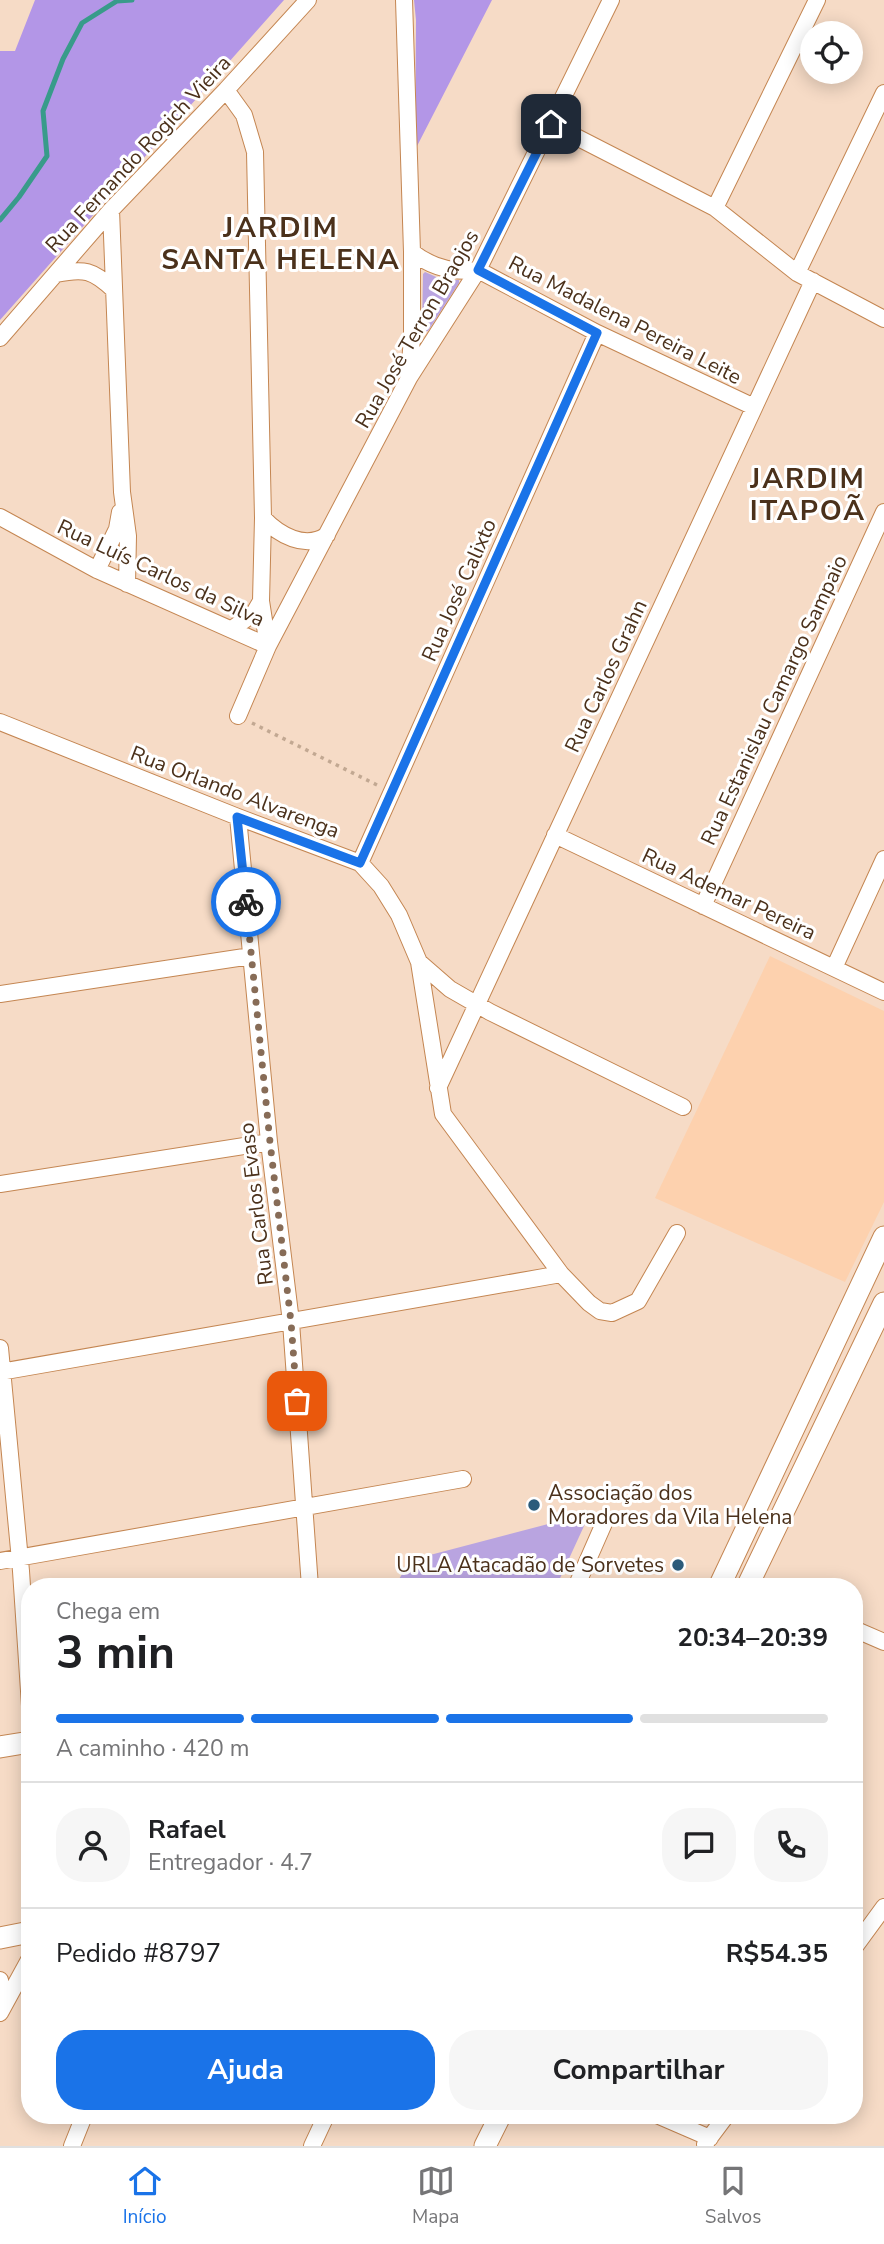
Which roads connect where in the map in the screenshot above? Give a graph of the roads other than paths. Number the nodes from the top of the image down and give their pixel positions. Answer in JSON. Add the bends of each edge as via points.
{"nodes":[{"id":1,"x":308,"y":0,"type":"edge"},
{"id":2,"x":404,"y":0,"type":"edge"},
{"id":3,"x":611,"y":0,"type":"edge"},
{"id":4,"x":817,"y":0,"type":"edge"},
{"id":5,"x":226,"y":90,"type":"junction"},
{"id":6,"x":884,"y":93,"type":"edge"},
{"id":7,"x":551,"y":124,"type":"junction"},
{"id":8,"x":715,"y":208,"type":"junction"},
{"id":9,"x":111,"y":210,"type":"junction"},
{"id":10,"x":412,"y":252,"type":"junction"},
{"id":11,"x":478,"y":270,"type":"junction"},
{"id":12,"x":797,"y":272,"type":"junction"},
{"id":13,"x":56,"y":274,"type":"junction"},
{"id":14,"x":813,"y":281,"type":"junction"},
{"id":15,"x":114,"y":290,"type":"junction"},
{"id":16,"x":884,"y":319,"type":"edge"},
{"id":17,"x":597,"y":333,"type":"junction"},
{"id":18,"x":0,"y":338,"type":"edge"},
{"id":19,"x":409,"y":377,"type":"junction"},
{"id":20,"x":754,"y":407,"type":"junction"},
{"id":21,"x":122,"y":492,"type":"junction"},
{"id":22,"x":884,"y":512,"type":"edge"},
{"id":23,"x":0,"y":517,"type":"edge"},
{"id":24,"x":263,"y":519,"type":"junction"},
{"id":25,"x":327,"y":535,"type":"junction"},
{"id":26,"x":97,"y":570,"type":"junction"},
{"id":27,"x":127,"y":584,"type":"junction"},
{"id":28,"x":261,"y":601,"type":"junction"},
{"id":29,"x":232,"y":629,"type":"junction"},
{"id":30,"x":268,"y":646,"type":"junction"},
{"id":31,"x":238,"y":716,"type":"road end"},
{"id":32,"x":0,"y":722,"type":"edge"},
{"id":33,"x":237,"y":817,"type":"junction"},
{"id":34,"x":555,"y":835,"type":"junction"},
{"id":35,"x":884,"y":859,"type":"edge"},
{"id":36,"x":360,"y":863,"type":"junction"},
{"id":37,"x":703,"y":905,"type":"junction"},
{"id":38,"x":251,"y":956,"type":"junction"},
{"id":39,"x":419,"y":962,"type":"junction"},
{"id":40,"x":834,"y":968,"type":"junction"},
{"id":41,"x":884,"y":992,"type":"edge"},
{"id":42,"x":0,"y":994,"type":"edge"},
{"id":43,"x":477,"y":1004,"type":"junction"},
{"id":44,"x":438,"y":1088,"type":"junction"},
{"id":45,"x":683,"y":1107,"type":"dead end"},
{"id":46,"x":270,"y":1142,"type":"junction"},
{"id":47,"x":0,"y":1184,"type":"edge"},
{"id":48,"x":677,"y":1233,"type":"dead end"},
{"id":49,"x":884,"y":1237,"type":"edge"},
{"id":50,"x":561,"y":1274,"type":"junction"},
{"id":51,"x":883,"y":1309,"type":"edge"},
{"id":52,"x":291,"y":1322,"type":"junction"},
{"id":53,"x":0,"y":1348,"type":"edge"},
{"id":54,"x":1,"y":1372,"type":"edge"},
{"id":55,"x":463,"y":1479,"type":"dead end"},
{"id":56,"x":304,"y":1507,"type":"junction"},
{"id":57,"x":605,"y":1521,"type":"dead end"},
{"id":58,"x":20,"y":1558,"type":"junction"},
{"id":59,"x":0,"y":1561,"type":"edge"},
{"id":60,"x":21,"y":1578,"type":"edge"},
{"id":61,"x":309,"y":1578,"type":"edge"},
{"id":62,"x":580,"y":1578,"type":"edge"},
{"id":63,"x":724,"y":1578,"type":"edge"},
{"id":64,"x":755,"y":1578,"type":"edge"},
{"id":65,"x":863,"y":1633,"type":"edge"},
{"id":66,"x":884,"y":1642,"type":"edge"},
{"id":67,"x":21,"y":1744,"type":"edge"},
{"id":68,"x":0,"y":1747,"type":"edge"},
{"id":69,"x":884,"y":1907,"type":"edge"},
{"id":70,"x":21,"y":1934,"type":"edge"},
{"id":71,"x":863,"y":1936,"type":"edge"},
{"id":72,"x":0,"y":1938,"type":"edge"},
{"id":73,"x":21,"y":1974,"type":"edge"},
{"id":74,"x":0,"y":1980,"type":"edge"},
{"id":75,"x":0,"y":2011,"type":"edge"},
{"id":76,"x":81,"y":2124,"type":"edge"},
{"id":77,"x":322,"y":2124,"type":"edge"},
{"id":78,"x":496,"y":2124,"type":"edge"},
{"id":79,"x":674,"y":2124,"type":"edge"},
{"id":80,"x":720,"y":2124,"type":"edge"},
{"id":81,"x":707,"y":2142,"type":"edge"},
{"id":82,"x":72,"y":2146,"type":"edge"},
{"id":83,"x":312,"y":2146,"type":"edge"},
{"id":84,"x":485,"y":2146,"type":"edge"}],
"edges":[{"from":1,"to":5,"type":"street","name":"Rua Fernando Rogich Vieira"},
{"from":2,"to":10,"type":"street"},
{"from":3,"to":7,"type":"street","name":"Rua José Terron Braojos"},
{"from":4,"to":8,"type":"street"},
{"from":5,"to":9,"type":"street","name":"Rua Fernando Rogich Vieira"},
{"from":5,"to":24,"type":"street","via":[[244,115],[255,152]]},
{"from":6,"to":12,"type":"street"},
{"from":7,"to":8,"type":"street"},
{"from":7,"to":11,"type":"street","name":"Rua José Terron Braojos"},
{"from":8,"to":12,"type":"street"},
{"from":9,"to":13,"type":"street","name":"Rua Fernando Rogich Vieira"},
{"from":9,"to":15,"type":"street"},
{"from":10,"to":11,"type":"street","via":[[436,267]]},
{"from":10,"to":19,"type":"street"},
{"from":11,"to":17,"type":"street","name":"Rua Madalena Pereira Leite"},
{"from":11,"to":19,"type":"street","name":"Rua José Terron Braojos"},
{"from":12,"to":14,"type":"street"},
{"from":13,"to":15,"type":"street","via":[[82,270],[101,277]]},
{"from":13,"to":18,"type":"street","name":"Rua Fernando Rogich Vieira"},
{"from":14,"to":16,"type":"street"},
{"from":14,"to":20,"type":"street","name":"Rua Carlos Grahn"},
{"from":15,"to":21,"type":"street"},
{"from":17,"to":20,"type":"street","name":"Rua Madalena Pereira Leite"},
{"from":17,"to":36,"type":"street","name":"Rua José Calixto"},
{"from":19,"to":25,"type":"street","name":"Rua José Terron Braojos"},
{"from":20,"to":34,"type":"street","name":"Rua Carlos Grahn"},
{"from":21,"to":26,"type":"street","via":[[117,529]]},
{"from":21,"to":27,"type":"street","via":[[128,536]]},
{"from":22,"to":37,"type":"street","name":"Rua Estanislau Camargo Sampaio"},
{"from":23,"to":26,"type":"street","name":"Rua Luís Carlos da Silva"},
{"from":24,"to":25,"type":"street","via":[[301,541]]},
{"from":24,"to":28,"type":"street"},
{"from":25,"to":30,"type":"street","name":"Rua José Terron Braojos"},
{"from":26,"to":27,"type":"street","name":"Rua Luís Carlos da Silva"},
{"from":27,"to":29,"type":"street","name":"Rua Luís Carlos da Silva"},
{"from":28,"to":29,"type":"street","via":[[254,613]]},
{"from":28,"to":30,"type":"street"},
{"from":29,"to":30,"type":"street","name":"Rua Luís Carlos da Silva"},
{"from":30,"to":31,"type":"street","name":"Rua José Terron Braojos"},
{"from":32,"to":33,"type":"street","name":"Rua Orlando Alvarenga"},
{"from":33,"to":36,"type":"street","name":"Rua Orlando Alvarenga"},
{"from":33,"to":38,"type":"street","name":"Rua Carlos Evaso"},
{"from":34,"to":37,"type":"street","name":"Rua Ademar Pereira"},
{"from":34,"to":43,"type":"street","name":"Rua Carlos Grahn"},
{"from":35,"to":40,"type":"street"},
{"from":36,"to":39,"type":"street","name":"Rua Orlando Alvarenga","via":[[399,915]]},
{"from":37,"to":40,"type":"street","name":"Rua Ademar Pereira"},
{"from":38,"to":42,"type":"street"},
{"from":38,"to":46,"type":"street","name":"Rua Carlos Evaso"},
{"from":39,"to":43,"type":"street","via":[[450,989]]},
{"from":39,"to":44,"type":"street","name":"Rua Orlando Alvarenga"},
{"from":40,"to":41,"type":"street","name":"Rua Ademar Pereira"},
{"from":43,"to":44,"type":"street","name":"Rua Carlos Grahn"},
{"from":43,"to":45,"type":"street"},
{"from":44,"to":50,"type":"street","name":"Rua Orlando Alvarenga","via":[[443,1114]]},
{"from":46,"to":47,"type":"street"},
{"from":46,"to":52,"type":"street","name":"Rua Carlos Evaso"},
{"from":48,"to":50,"type":"street","name":"Rua Orlando Alvarenga","via":[[638,1301],[612,1313],[589,1303]]},
{"from":49,"to":63,"type":"street"},
{"from":50,"to":52,"type":"street"},
{"from":51,"to":64,"type":"street"},
{"from":52,"to":54,"type":"street"},
{"from":52,"to":56,"type":"street","name":"Rua Carlos Evaso"},
{"from":53,"to":54,"type":"street"},
{"from":54,"to":58,"type":"street"},
{"from":55,"to":56,"type":"street"},
{"from":56,"to":58,"type":"street"},
{"from":56,"to":61,"type":"street","name":"Rua Carlos Evaso"},
{"from":57,"to":62,"type":"street"},
{"from":58,"to":59,"type":"street"},
{"from":58,"to":60,"type":"street"},
{"from":65,"to":66,"type":"street"},
{"from":67,"to":68,"type":"street"},
{"from":69,"to":71,"type":"street"},
{"from":70,"to":72,"type":"street"},
{"from":73,"to":75,"type":"street"},
{"from":74,"to":75,"type":"street"},
{"from":76,"to":82,"type":"street"},
{"from":77,"to":83,"type":"street"},
{"from":78,"to":84,"type":"street"},
{"from":79,"to":81,"type":"street"},
{"from":80,"to":81,"type":"street"}]}
